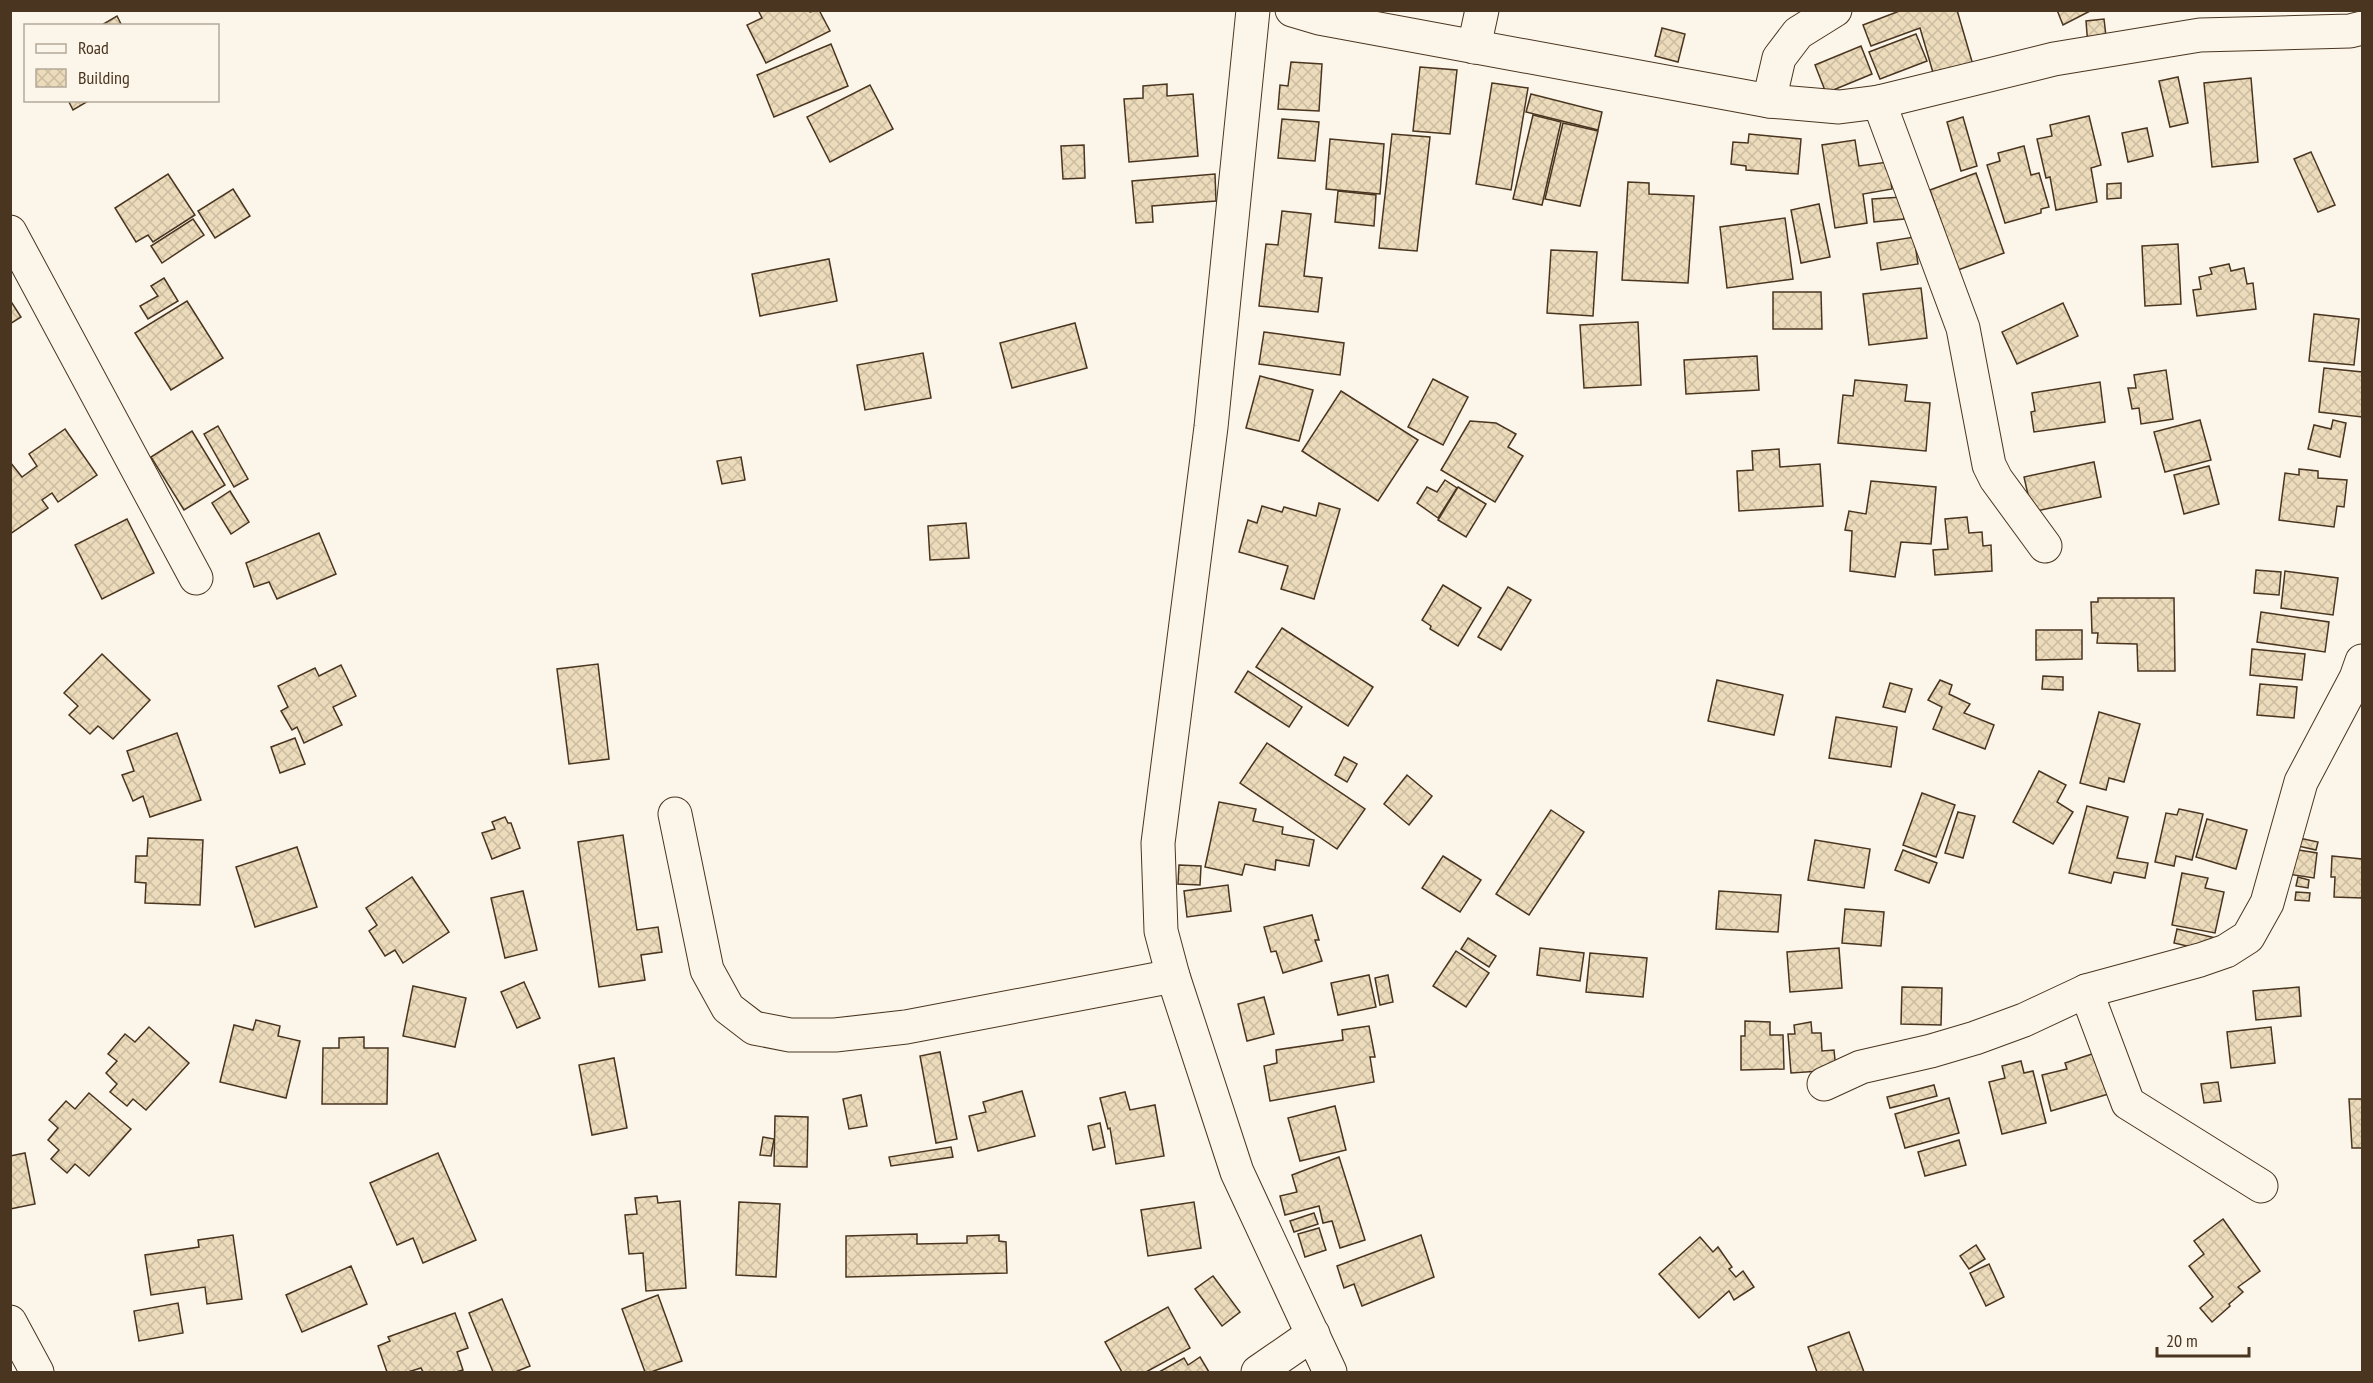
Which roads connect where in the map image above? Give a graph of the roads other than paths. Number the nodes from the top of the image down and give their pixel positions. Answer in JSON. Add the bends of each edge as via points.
{"nodes":[{"id":1,"x":1253,"y":10,"type":"edge"},
{"id":2,"x":1292,"y":10,"type":"edge"},
{"id":3,"x":1482,"y":10,"type":"edge"},
{"id":4,"x":1836,"y":10,"type":"edge"},
{"id":5,"x":2362,"y":28,"type":"edge"},
{"id":6,"x":1474,"y":47,"type":"junction"},
{"id":7,"x":1769,"y":102,"type":"junction"},
{"id":8,"x":1879,"y":102,"type":"junction"},
{"id":9,"x":10,"y":232,"type":"edge"},
{"id":10,"x":2045,"y":546,"type":"dead end"},
{"id":11,"x":196,"y":578,"type":"dead end"},
{"id":12,"x":2362,"y":661,"type":"edge"},
{"id":13,"x":675,"y":814,"type":"dead end"},
{"id":14,"x":1173,"y":976,"type":"junction"},
{"id":15,"x":2086,"y":992,"type":"junction"},
{"id":16,"x":1824,"y":1084,"type":"dead end"},
{"id":17,"x":2260,"y":1186,"type":"dead end"},
{"id":18,"x":10,"y":1322,"type":"edge"},
{"id":19,"x":1313,"y":1334,"type":"junction"},
{"id":20,"x":37,"y":1372,"type":"edge"},
{"id":21,"x":1258,"y":1372,"type":"edge"},
{"id":22,"x":1330,"y":1372,"type":"edge"}],
"edges":[{"from":1,"to":14,"type":"street","via":[[1211,427],[1158,843],[1161,931]]},
{"from":2,"to":6,"type":"street"},
{"from":3,"to":6,"type":"street"},
{"from":4,"to":7,"type":"street","via":[[1798,33],[1779,58]]},
{"from":5,"to":8,"type":"street","via":[[2200,35],[2054,58]]},
{"from":6,"to":7,"type":"street"},
{"from":7,"to":8,"type":"street","via":[[1839,107]]},
{"from":8,"to":10,"type":"street","via":[[1963,328],[1989,465]]},
{"from":9,"to":11,"type":"street"},
{"from":12,"to":15,"type":"street","via":[[2301,782],[2267,903],[2248,938],[2200,960]]},
{"from":13,"to":14,"type":"street","via":[[707,970],[728,1008],[754,1028],[790,1035],[835,1035],[906,1027]]},
{"from":14,"to":19,"type":"street","via":[[1237,1172]]},
{"from":15,"to":16,"type":"street","via":[[1975,1038],[1861,1066]]},
{"from":15,"to":17,"type":"street","via":[[2128,1103]]},
{"from":18,"to":20,"type":"street"},
{"from":19,"to":21,"type":"street"},
{"from":19,"to":22,"type":"street"}]}
